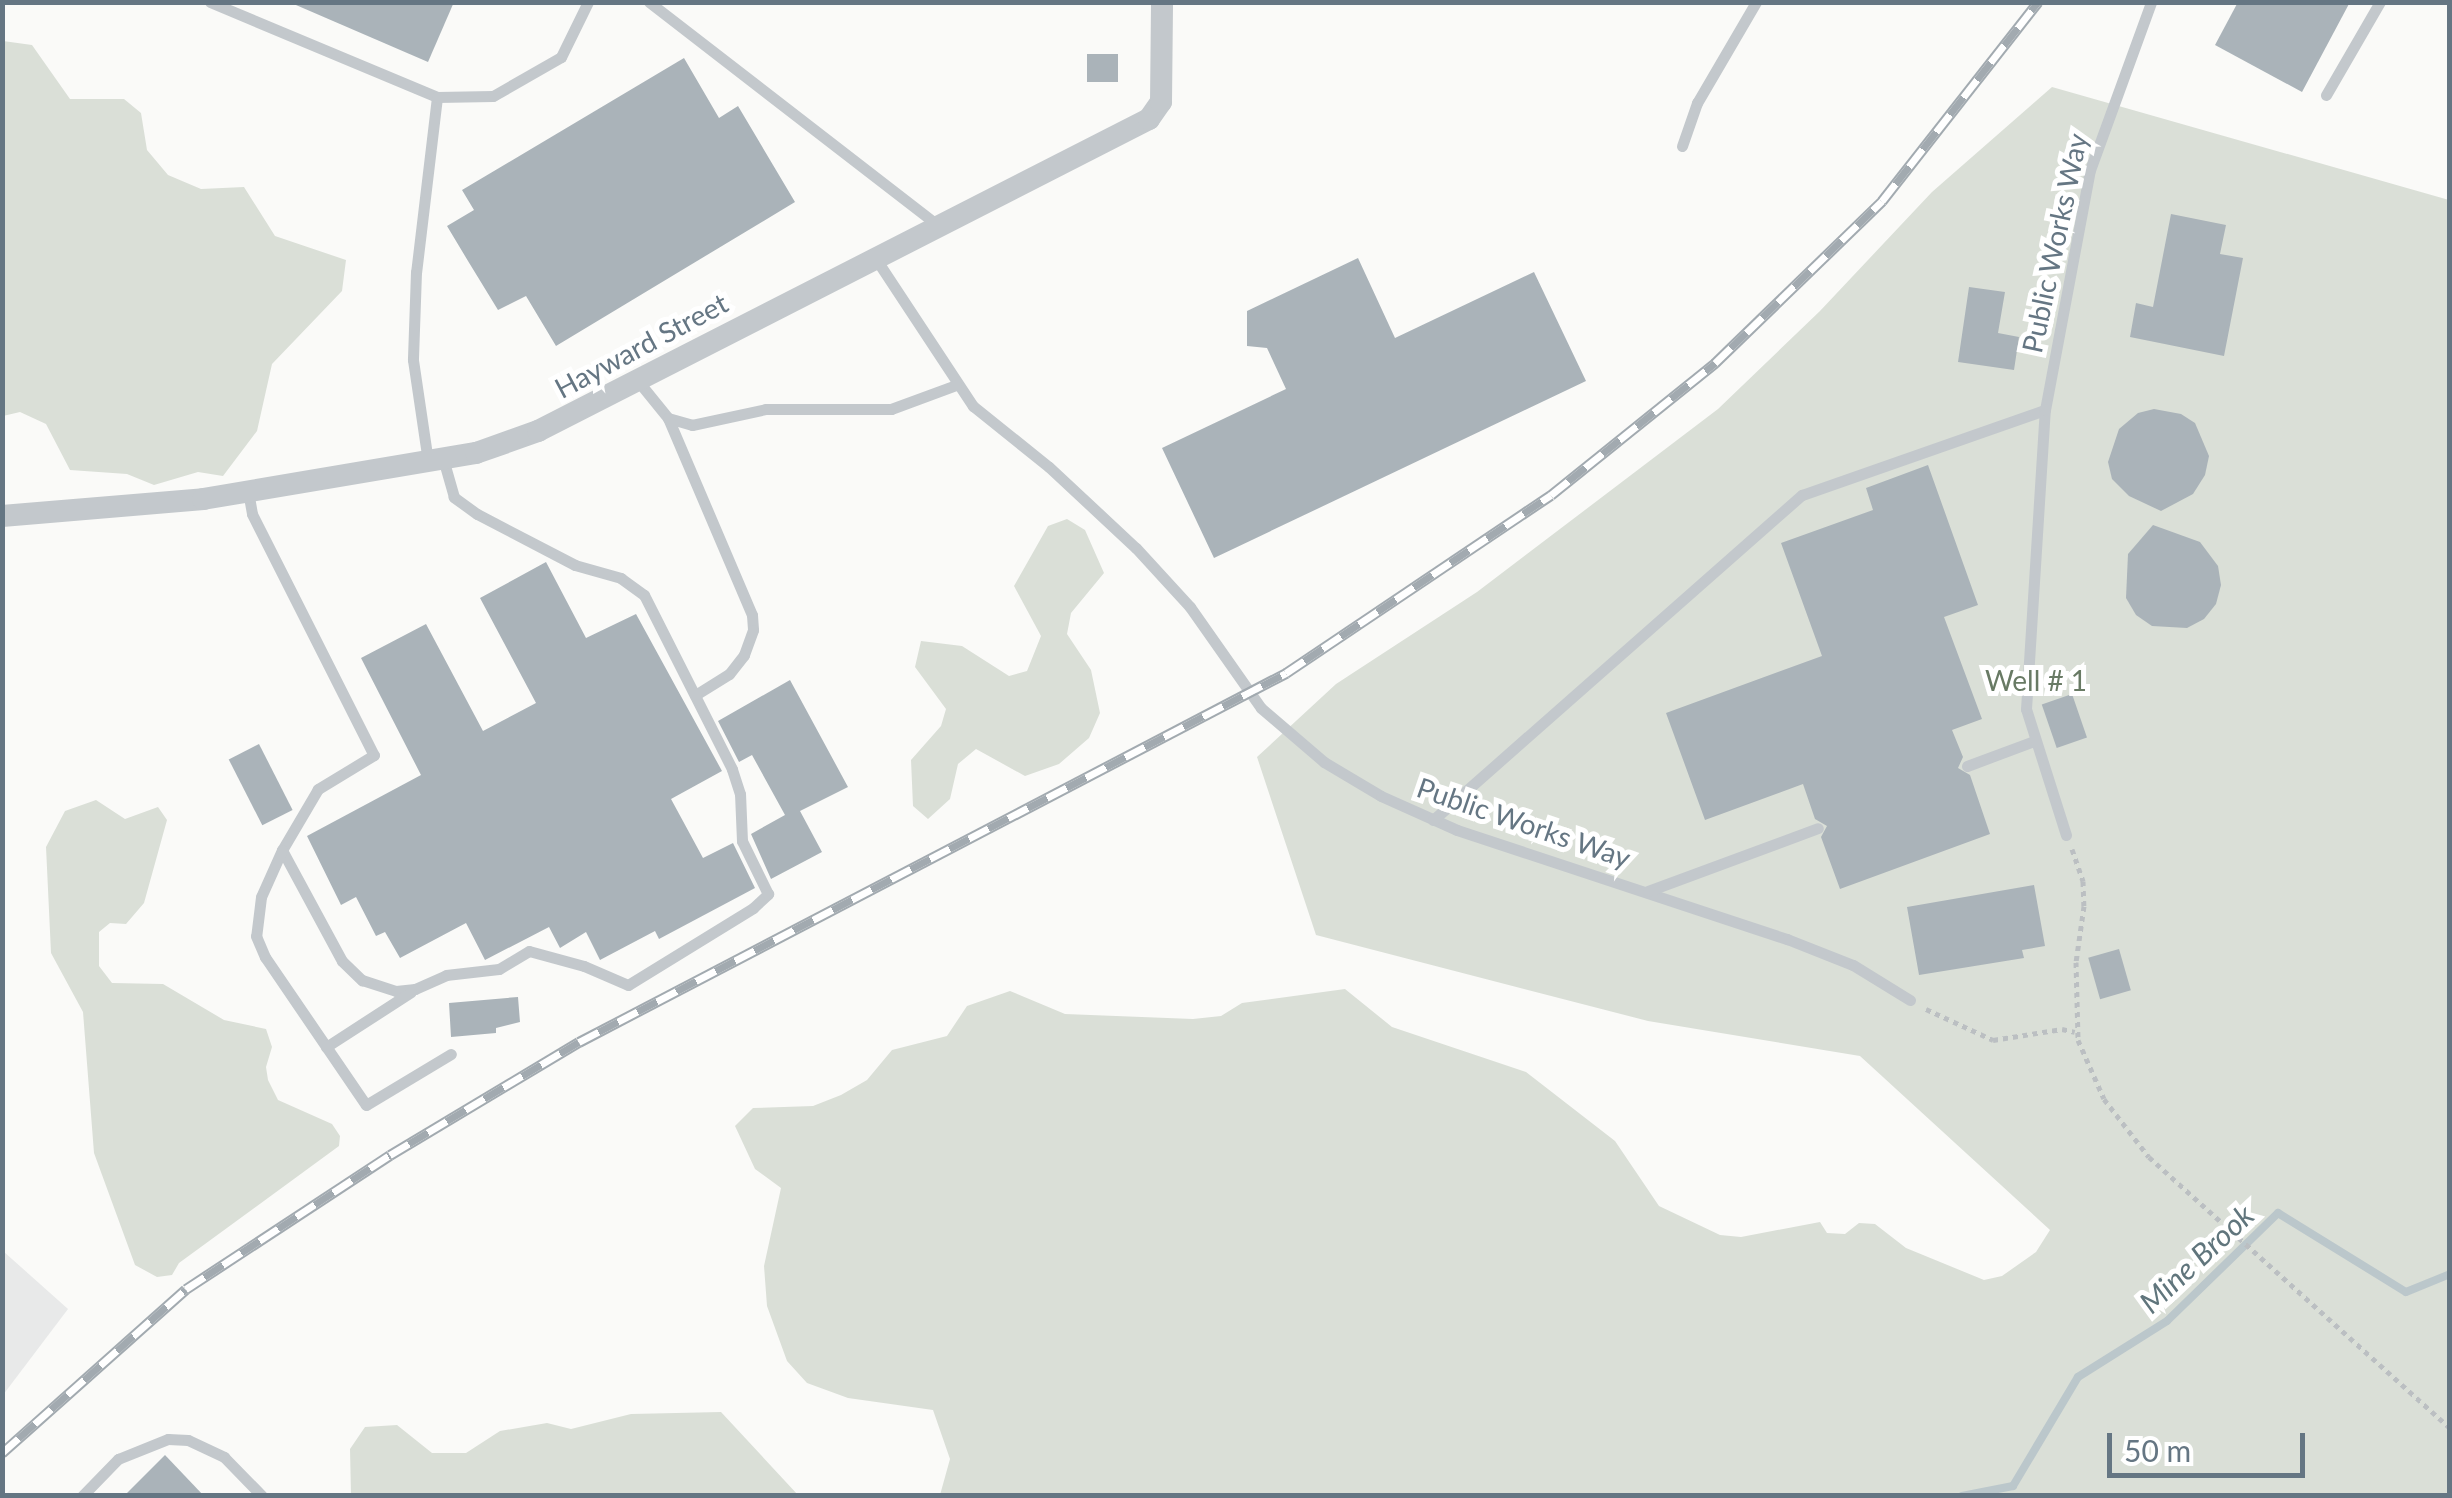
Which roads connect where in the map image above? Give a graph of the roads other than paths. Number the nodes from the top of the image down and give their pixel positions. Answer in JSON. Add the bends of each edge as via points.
{"nodes":[{"id":1,"x":210,"y":2,"type":"edge"},
{"id":2,"x":588,"y":2,"type":"edge"},
{"id":3,"x":649,"y":2,"type":"edge"},
{"id":4,"x":1162,"y":2,"type":"edge"},
{"id":5,"x":1756,"y":2,"type":"edge"},
{"id":6,"x":2151,"y":2,"type":"edge"},
{"id":7,"x":2380,"y":2,"type":"edge"},
{"id":8,"x":2326,"y":96,"type":"dead end"},
{"id":9,"x":437,"y":97,"type":"junction"},
{"id":10,"x":1682,"y":146,"type":"dead end"},
{"id":11,"x":936,"y":224,"type":"junction"},
{"id":12,"x":874,"y":256,"type":"junction"},
{"id":13,"x":638,"y":381,"type":"junction"},
{"id":14,"x":956,"y":385,"type":"junction"},
{"id":15,"x":2045,"y":410,"type":"junction"},
{"id":16,"x":668,"y":418,"type":"junction"},
{"id":17,"x":435,"y":461,"type":"junction"},
{"id":18,"x":248,"y":492,"type":"junction"},
{"id":19,"x":2,"y":516,"type":"edge"},
{"id":20,"x":695,"y":695,"type":"junction"},
{"id":21,"x":2034,"y":740,"type":"junction"},
{"id":22,"x":1967,"y":766,"type":"dead end"},
{"id":23,"x":1433,"y":820,"type":"junction"},
{"id":24,"x":1818,"y":828,"type":"dead end"},
{"id":25,"x":2066,"y":835,"type":"road end"},
{"id":26,"x":282,"y":850,"type":"junction"},
{"id":27,"x":1648,"y":891,"type":"junction"},
{"id":28,"x":415,"y":989,"type":"junction"},
{"id":29,"x":1910,"y":1000,"type":"road end"},
{"id":30,"x":326,"y":1047,"type":"junction"},
{"id":31,"x":451,"y":1054,"type":"dead end"},
{"id":32,"x":82,"y":1496,"type":"edge"},
{"id":33,"x":262,"y":1496,"type":"edge"}],
"edges":[{"from":1,"to":9,"type":"lane"},
{"from":2,"to":9,"type":"lane","via":[[561,57],[493,96]]},
{"from":3,"to":11,"type":"lane"},
{"from":4,"to":11,"type":"street","name":"Hayward Street","via":[[1161,102],[1149,120]]},
{"from":5,"to":10,"type":"lane","via":[[1697,103]]},
{"from":6,"to":15,"type":"lane","name":"Public Works Way","via":[[2090,170]]},
{"from":7,"to":8,"type":"lane"},
{"from":9,"to":17,"type":"lane","via":[[416,272],[413,360]]},
{"from":11,"to":12,"type":"street","name":"Hayward Street"},
{"from":12,"to":13,"type":"street","name":"Hayward Street"},
{"from":12,"to":14,"type":"lane","name":"Public Works Way"},
{"from":13,"to":16,"type":"lane"},
{"from":13,"to":17,"type":"street","name":"Hayward Street","via":[[524,437]]},
{"from":14,"to":16,"type":"lane","via":[[891,410],[766,409],[692,425]]},
{"from":14,"to":23,"type":"lane","name":"Public Works Way","via":[[992,425],[1049,467],[1136,548],[1190,607],[1272,720],[1349,778]]},
{"from":15,"to":21,"type":"lane","name":"Public Works Way","via":[[2026,693]]},
{"from":15,"to":23,"type":"lane","via":[[1802,495]]},
{"from":16,"to":20,"type":"lane","via":[[752,615],[744,655],[729,674]]},
{"from":17,"to":18,"type":"street","name":"Hayward Street"},
{"from":17,"to":20,"type":"lane","via":[[454,497],[477,514],[575,564],[636,586]]},
{"from":18,"to":19,"type":"street","name":"Hayward Street"},
{"from":18,"to":26,"type":"lane","via":[[252,514],[374,754],[318,789]]},
{"from":20,"to":28,"type":"lane","via":[[732,768],[742,804],[742,841],[767,887],[764,899],[628,985],[529,952],[498,969],[446,975]]},
{"from":21,"to":22,"type":"lane"},
{"from":21,"to":25,"type":"lane","name":"Public Works Way"},
{"from":23,"to":27,"type":"lane","name":"Public Works Way"},
{"from":24,"to":27,"type":"lane","name":"Public Works Way"},
{"from":26,"to":28,"type":"lane","via":[[347,968],[373,985]]},
{"from":26,"to":30,"type":"lane","via":[[266,880],[254,929],[264,957]]},
{"from":27,"to":29,"type":"lane","via":[[1829,955]]},
{"from":28,"to":30,"type":"lane"},
{"from":30,"to":31,"type":"lane","via":[[366,1106]]},
{"from":32,"to":33,"type":"lane","via":[[118,1459],[168,1439],[188,1440],[224,1458]]}]}
